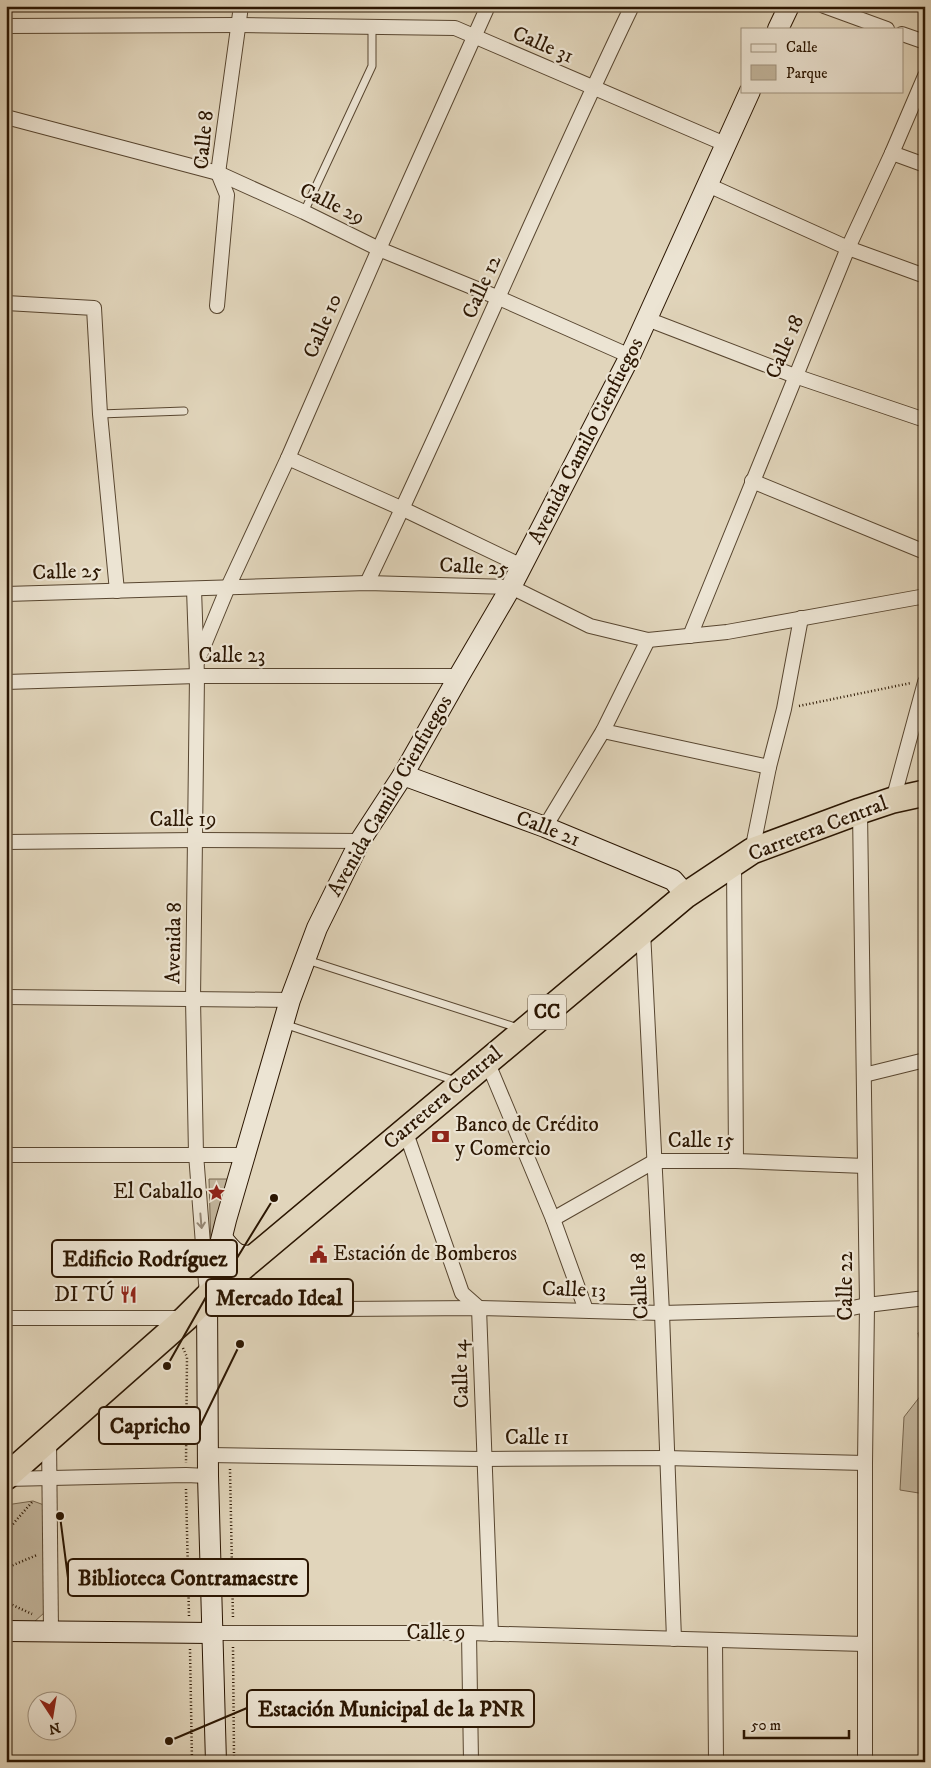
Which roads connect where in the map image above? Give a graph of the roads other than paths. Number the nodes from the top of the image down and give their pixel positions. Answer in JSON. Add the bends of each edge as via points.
{"nodes":[{"id":1,"x":242,"y":6,"type":"edge"},
{"id":2,"x":488,"y":6,"type":"edge"},
{"id":3,"x":632,"y":6,"type":"edge"},
{"id":4,"x":789,"y":6,"type":"edge"},
{"id":5,"x":824,"y":6,"type":"edge"},
{"id":6,"x":239,"y":25,"type":"junction"},
{"id":7,"x":6,"y":26,"type":"edge"},
{"id":8,"x":372,"y":27,"type":"junction"},
{"id":9,"x":778,"y":28,"type":"edge"},
{"id":10,"x":884,"y":28,"type":"edge"},
{"id":11,"x":904,"y":35,"type":"edge"},
{"id":12,"x":474,"y":37,"type":"junction"},
{"id":13,"x":925,"y":42,"type":"edge"},
{"id":14,"x":925,"y":76,"type":"edge"},
{"id":15,"x":592,"y":88,"type":"junction"},
{"id":16,"x":750,"y":92,"type":"edge"},
{"id":17,"x":6,"y":117,"type":"edge"},
{"id":18,"x":725,"y":144,"type":"junction"},
{"id":19,"x":892,"y":152,"type":"junction"},
{"id":20,"x":925,"y":165,"type":"edge"},
{"id":21,"x":218,"y":173,"type":"junction"},
{"id":22,"x":708,"y":185,"type":"junction"},
{"id":23,"x":304,"y":212,"type":"junction"},
{"id":24,"x":848,"y":248,"type":"junction"},
{"id":25,"x":379,"y":249,"type":"junction"},
{"id":26,"x":925,"y":276,"type":"edge"},
{"id":27,"x":499,"y":298,"type":"junction"},
{"id":28,"x":6,"y":303,"type":"edge"},
{"id":29,"x":217,"y":306,"type":"dead end"},
{"id":30,"x":648,"y":319,"type":"junction"},
{"id":31,"x":630,"y":356,"type":"junction"},
{"id":32,"x":795,"y":376,"type":"junction"},
{"id":33,"x":184,"y":410,"type":"dead end"},
{"id":34,"x":100,"y":414,"type":"junction"},
{"id":35,"x":925,"y":420,"type":"edge"},
{"id":36,"x":288,"y":458,"type":"junction"},
{"id":37,"x":752,"y":481,"type":"junction"},
{"id":38,"x":403,"y":509,"type":"junction"},
{"id":39,"x":925,"y":552,"type":"edge"},
{"id":40,"x":522,"y":566,"type":"junction"},
{"id":41,"x":367,"y":583,"type":"junction"},
{"id":42,"x":228,"y":587,"type":"junction"},
{"id":43,"x":511,"y":587,"type":"junction"},
{"id":44,"x":194,"y":589,"type":"junction"},
{"id":45,"x":116,"y":590,"type":"junction"},
{"id":46,"x":6,"y":594,"type":"edge"},
{"id":47,"x":925,"y":600,"type":"edge"},
{"id":48,"x":801,"y":618,"type":"junction"},
{"id":49,"x":690,"y":636,"type":"junction"},
{"id":50,"x":648,"y":640,"type":"junction"},
{"id":51,"x":197,"y":669,"type":"junction"},
{"id":52,"x":459,"y":676,"type":"junction"},
{"id":53,"x":6,"y":682,"type":"edge"},
{"id":54,"x":920,"y":682,"type":"edge"},
{"id":55,"x":603,"y":731,"type":"junction"},
{"id":56,"x":769,"y":767,"type":"junction"},
{"id":57,"x":403,"y":774,"type":"junction"},
{"id":58,"x":925,"y":793,"type":"edge"},
{"id":59,"x":893,"y":800,"type":"junction"},
{"id":60,"x":860,"y":811,"type":"junction"},
{"id":61,"x":546,"y":827,"type":"junction"},
{"id":62,"x":195,"y":840,"type":"junction"},
{"id":63,"x":360,"y":841,"type":"junction"},
{"id":64,"x":6,"y":842,"type":"edge"},
{"id":65,"x":743,"y":857,"type":"junction"},
{"id":66,"x":686,"y":895,"type":"junction"},
{"id":67,"x":643,"y":931,"type":"junction"},
{"id":68,"x":304,"y":959,"type":"junction"},
{"id":69,"x":6,"y":997,"type":"edge"},
{"id":70,"x":193,"y":999,"type":"junction"},
{"id":71,"x":290,"y":1000,"type":"junction"},
{"id":72,"x":282,"y":1024,"type":"junction"},
{"id":73,"x":526,"y":1031,"type":"junction"},
{"id":74,"x":925,"y":1060,"type":"edge"},
{"id":75,"x":487,"y":1061,"type":"junction"},
{"id":76,"x":864,"y":1075,"type":"junction"},
{"id":77,"x":462,"y":1082,"type":"junction"},
{"id":78,"x":405,"y":1130,"type":"junction"},
{"id":79,"x":196,"y":1154,"type":"junction"},
{"id":80,"x":6,"y":1155,"type":"edge"},
{"id":81,"x":244,"y":1155,"type":"junction"},
{"id":82,"x":655,"y":1161,"type":"junction"},
{"id":83,"x":736,"y":1161,"type":"junction"},
{"id":84,"x":865,"y":1166,"type":"junction"},
{"id":85,"x":553,"y":1219,"type":"junction"},
{"id":86,"x":222,"y":1238,"type":"junction"},
{"id":87,"x":257,"y":1255,"type":"junction"},
{"id":88,"x":207,"y":1297,"type":"junction"},
{"id":89,"x":925,"y":1298,"type":"edge"},
{"id":90,"x":867,"y":1305,"type":"junction"},
{"id":91,"x":479,"y":1308,"type":"junction"},
{"id":92,"x":341,"y":1309,"type":"dead end"},
{"id":93,"x":586,"y":1310,"type":"junction"},
{"id":94,"x":662,"y":1313,"type":"junction"},
{"id":95,"x":6,"y":1318,"type":"edge"},
{"id":96,"x":186,"y":1318,"type":"junction"},
{"id":97,"x":49,"y":1439,"type":"junction"},
{"id":98,"x":209,"y":1455,"type":"junction"},
{"id":99,"x":483,"y":1458,"type":"junction"},
{"id":100,"x":666,"y":1458,"type":"junction"},
{"id":101,"x":865,"y":1463,"type":"junction"},
{"id":102,"x":208,"y":1476,"type":"junction"},
{"id":103,"x":6,"y":1478,"type":"edge"},
{"id":104,"x":50,"y":1478,"type":"junction"},
{"id":105,"x":51,"y":1627,"type":"junction"},
{"id":106,"x":6,"y":1631,"type":"edge"},
{"id":107,"x":212,"y":1633,"type":"junction"},
{"id":108,"x":469,"y":1633,"type":"junction"},
{"id":109,"x":490,"y":1634,"type":"junction"},
{"id":110,"x":674,"y":1639,"type":"junction"},
{"id":111,"x":715,"y":1640,"type":"junction"},
{"id":112,"x":865,"y":1644,"type":"junction"},
{"id":113,"x":216,"y":1762,"type":"edge"},
{"id":114,"x":471,"y":1762,"type":"edge"},
{"id":115,"x":716,"y":1762,"type":"edge"},
{"id":116,"x":865,"y":1762,"type":"edge"}],
"edges":[{"from":1,"to":6,"type":"street","name":"Calle 8"},
{"from":2,"to":12,"type":"street","name":"Calle 10"},
{"from":3,"to":15,"type":"street","name":"Calle 12"},
{"from":4,"to":9,"type":"main road"},
{"from":5,"to":10,"type":"street"},
{"from":6,"to":7,"type":"street","name":"Calle 31"},
{"from":6,"to":8,"type":"street","name":"Calle 31"},
{"from":6,"to":21,"type":"street","name":"Calle 8"},
{"from":8,"to":12,"type":"street","name":"Calle 31","via":[[455,28]]},
{"from":8,"to":23,"type":"lane","via":[[372,66]]},
{"from":11,"to":13,"type":"street"},
{"from":12,"to":15,"type":"street","name":"Calle 31"},
{"from":12,"to":25,"type":"street","name":"Calle 10"},
{"from":14,"to":19,"type":"street","name":"Calle 18"},
{"from":15,"to":18,"type":"street","name":"Calle 31"},
{"from":15,"to":27,"type":"street","name":"Calle 12"},
{"from":16,"to":18,"type":"main road","name":"Avenida Camilo Cienfuegos"},
{"from":17,"to":21,"type":"street","name":"Calle 29"},
{"from":18,"to":22,"type":"main road","name":"Avenida Camilo Cienfuegos"},
{"from":19,"to":20,"type":"street"},
{"from":19,"to":24,"type":"street","name":"Calle 18"},
{"from":21,"to":23,"type":"street","name":"Calle 29"},
{"from":21,"to":29,"type":"street","name":"Calle 8","via":[[227,195]]},
{"from":22,"to":24,"type":"street"},
{"from":22,"to":30,"type":"main road","name":"Avenida Camilo Cienfuegos"},
{"from":23,"to":25,"type":"street","name":"Calle 29"},
{"from":24,"to":26,"type":"street"},
{"from":24,"to":32,"type":"street","name":"Calle 18"},
{"from":25,"to":27,"type":"street","name":"Calle 29"},
{"from":25,"to":36,"type":"street","name":"Calle 10"},
{"from":27,"to":31,"type":"street","name":"Calle 29"},
{"from":27,"to":38,"type":"street","name":"Calle 12"},
{"from":28,"to":34,"type":"street","via":[[94,308]]},
{"from":30,"to":31,"type":"main road","name":"Avenida Camilo Cienfuegos"},
{"from":30,"to":32,"type":"street"},
{"from":31,"to":40,"type":"main road","name":"Avenida Camilo Cienfuegos"},
{"from":32,"to":35,"type":"street"},
{"from":32,"to":37,"type":"street","name":"Calle 18"},
{"from":33,"to":34,"type":"lane"},
{"from":34,"to":45,"type":"street"},
{"from":36,"to":38,"type":"street"},
{"from":36,"to":42,"type":"street","name":"Calle 10"},
{"from":37,"to":39,"type":"street"},
{"from":37,"to":49,"type":"street","name":"Calle 18"},
{"from":38,"to":40,"type":"street"},
{"from":38,"to":41,"type":"street","name":"Calle 12"},
{"from":40,"to":43,"type":"main road","name":"Avenida Camilo Cienfuegos"},
{"from":41,"to":42,"type":"street","name":"Calle 25"},
{"from":41,"to":43,"type":"street","name":"Calle 25"},
{"from":42,"to":44,"type":"street","name":"Calle 25"},
{"from":42,"to":51,"type":"street","name":"Calle 10"},
{"from":43,"to":50,"type":"street","name":"Calle 25","via":[[590,626]]},
{"from":43,"to":52,"type":"main road","name":"Avenida Camilo Cienfuegos"},
{"from":44,"to":45,"type":"street","name":"Calle 25"},
{"from":44,"to":51,"type":"street","name":"Avenida 8"},
{"from":45,"to":46,"type":"street","name":"Calle 25"},
{"from":47,"to":48,"type":"street","name":"Calle 25","via":[[920,597]]},
{"from":48,"to":49,"type":"street","name":"Calle 25"},
{"from":48,"to":56,"type":"street"},
{"from":49,"to":50,"type":"street","name":"Calle 25"},
{"from":50,"to":55,"type":"street"},
{"from":51,"to":52,"type":"street","name":"Calle 23"},
{"from":51,"to":53,"type":"street","name":"Calle 23"},
{"from":51,"to":62,"type":"street","name":"Avenida 8"},
{"from":52,"to":57,"type":"main road","name":"Avenida Camilo Cienfuegos"},
{"from":54,"to":59,"type":"street"},
{"from":55,"to":56,"type":"street"},
{"from":55,"to":61,"type":"street"},
{"from":56,"to":65,"type":"street"},
{"from":57,"to":61,"type":"main road","name":"Calle 21"},
{"from":57,"to":63,"type":"main road","name":"Avenida Camilo Cienfuegos"},
{"from":58,"to":59,"type":"highway","name":"Carretera Central","number":"CC"},
{"from":59,"to":60,"type":"highway","name":"Carretera Central","number":"CC"},
{"from":60,"to":65,"type":"highway","name":"Carretera Central","number":"CC"},
{"from":60,"to":76,"type":"street","name":"Calle 22"},
{"from":61,"to":66,"type":"main road","name":"Calle 21","via":[[673,880]]},
{"from":62,"to":63,"type":"street","name":"Calle 19"},
{"from":62,"to":64,"type":"street","name":"Calle 19"},
{"from":62,"to":70,"type":"street","name":"Avenida 8"},
{"from":63,"to":68,"type":"main road","name":"Avenida Camilo Cienfuegos"},
{"from":65,"to":66,"type":"highway","name":"Carretera Central","number":"CC"},
{"from":65,"to":83,"type":"street"},
{"from":66,"to":67,"type":"highway","name":"Carretera Central","number":"CC"},
{"from":67,"to":73,"type":"highway","name":"Carretera Central","number":"CC"},
{"from":67,"to":82,"type":"street","name":"Calle 18"},
{"from":68,"to":71,"type":"main road","name":"Avenida Camilo Cienfuegos"},
{"from":68,"to":73,"type":"lane"},
{"from":69,"to":70,"type":"street"},
{"from":70,"to":71,"type":"street"},
{"from":70,"to":79,"type":"street","name":"Avenida 8"},
{"from":71,"to":72,"type":"main road","name":"Avenida Camilo Cienfuegos"},
{"from":72,"to":77,"type":"lane"},
{"from":72,"to":81,"type":"main road","name":"Avenida Camilo Cienfuegos"},
{"from":73,"to":75,"type":"highway","name":"Carretera Central","number":"CC"},
{"from":74,"to":76,"type":"street"},
{"from":75,"to":77,"type":"highway","name":"Carretera Central","number":"CC"},
{"from":75,"to":85,"type":"street"},
{"from":76,"to":84,"type":"street","name":"Calle 22"},
{"from":77,"to":78,"type":"highway","name":"Carretera Central","number":"CC"},
{"from":78,"to":87,"type":"highway","name":"Carretera Central","number":"CC"},
{"from":78,"to":91,"type":"street","via":[[462,1293]]},
{"from":79,"to":80,"type":"street"},
{"from":79,"to":81,"type":"street"},
{"from":79,"to":88,"type":"street","name":"Avenida 8","one_way":true},
{"from":81,"to":86,"type":"main road","name":"Avenida Camilo Cienfuegos"},
{"from":82,"to":83,"type":"street","name":"Calle 15"},
{"from":82,"to":85,"type":"street","name":"Calle 15"},
{"from":82,"to":94,"type":"street","name":"Calle 18"},
{"from":83,"to":84,"type":"street","name":"Calle 15"},
{"from":84,"to":90,"type":"street","name":"Calle 22"},
{"from":85,"to":93,"type":"street"},
{"from":86,"to":87,"type":"main road","via":[[242,1257]]},
{"from":86,"to":88,"type":"main road","name":"Avenida Camilo Cienfuegos"},
{"from":87,"to":88,"type":"highway","name":"Carretera Central","number":"CC"},
{"from":88,"to":96,"type":"highway","name":"Carretera Central","number":"CC"},
{"from":88,"to":98,"type":"main road","name":"Avenida Camilo Cienfuegos"},
{"from":89,"to":90,"type":"street","name":"Calle 13"},
{"from":90,"to":94,"type":"street","name":"Calle 13"},
{"from":90,"to":101,"type":"street","name":"Calle 22"},
{"from":91,"to":92,"type":"street","name":"Calle 13"},
{"from":91,"to":93,"type":"street","name":"Calle 13"},
{"from":91,"to":99,"type":"street","name":"Calle 14"},
{"from":93,"to":94,"type":"street","name":"Calle 13"},
{"from":94,"to":100,"type":"street","name":"Calle 18"},
{"from":95,"to":96,"type":"street"},
{"from":96,"to":97,"type":"highway","name":"Carretera Central","number":"CC"},
{"from":97,"to":103,"type":"highway","name":"Carretera Central","number":"CC"},
{"from":97,"to":104,"type":"street"},
{"from":98,"to":99,"type":"street","name":"Calle 11"},
{"from":98,"to":102,"type":"main road","name":"Avenida Camilo Cienfuegos"},
{"from":99,"to":100,"type":"street","name":"Calle 11"},
{"from":99,"to":109,"type":"street","name":"Calle 14"},
{"from":100,"to":101,"type":"street","name":"Calle 11"},
{"from":100,"to":110,"type":"street","name":"Calle 18"},
{"from":101,"to":112,"type":"street","name":"Calle 22"},
{"from":102,"to":104,"type":"street"},
{"from":102,"to":107,"type":"main road","name":"Avenida Camilo Cienfuegos"},
{"from":103,"to":104,"type":"street"},
{"from":104,"to":105,"type":"street"},
{"from":105,"to":106,"type":"main road","name":"Calle 9"},
{"from":105,"to":107,"type":"main road","name":"Calle 9"},
{"from":107,"to":108,"type":"street","name":"Calle 9"},
{"from":107,"to":113,"type":"main road","name":"Avenida Camilo Cienfuegos"},
{"from":108,"to":109,"type":"street","name":"Calle 9"},
{"from":108,"to":114,"type":"street"},
{"from":109,"to":110,"type":"street","name":"Calle 9"},
{"from":110,"to":111,"type":"street","name":"Calle 9"},
{"from":111,"to":112,"type":"street","name":"Calle 9"},
{"from":111,"to":115,"type":"street"},
{"from":112,"to":116,"type":"street","name":"Calle 22"}]}
